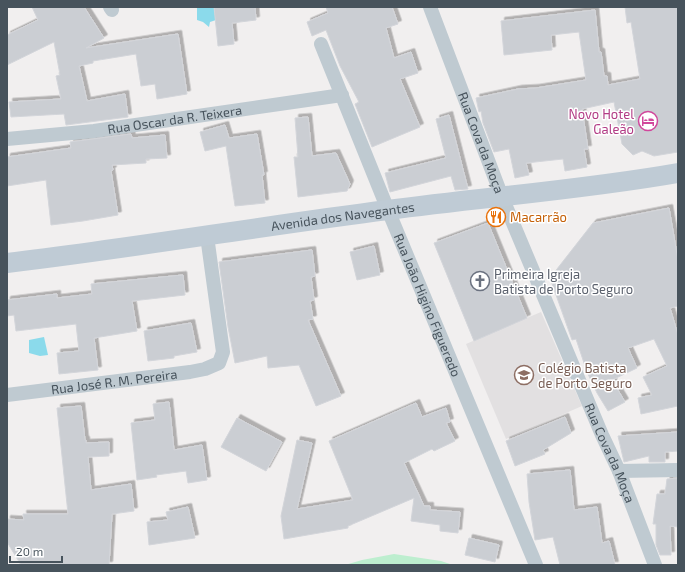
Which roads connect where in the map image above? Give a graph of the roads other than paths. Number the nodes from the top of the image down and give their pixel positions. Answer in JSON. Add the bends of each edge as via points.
{"nodes":[{"id":1,"x":433,"y":7,"type":"edge"},
{"id":2,"x":321,"y":44,"type":"dead end"},
{"id":3,"x":342,"y":95,"type":"junction"},
{"id":4,"x":7,"y":139,"type":"edge"},
{"id":5,"x":678,"y":173,"type":"edge"},
{"id":6,"x":502,"y":197,"type":"junction"},
{"id":7,"x":388,"y":210,"type":"junction"},
{"id":8,"x":207,"y":236,"type":"junction"},
{"id":9,"x":7,"y":263,"type":"edge"},
{"id":10,"x":7,"y":395,"type":"edge"},
{"id":11,"x":678,"y":470,"type":"edge"},
{"id":12,"x":619,"y":471,"type":"junction"},
{"id":13,"x":536,"y":565,"type":"edge"},
{"id":14,"x":655,"y":565,"type":"edge"}],
"edges":[{"from":1,"to":6,"type":"street","name":"Rua Cova da Moça"},
{"from":2,"to":3,"type":"street","name":"Rua João Higino Figueredo"},
{"from":3,"to":4,"type":"street","name":"Rua Oscar da R. Teixera","via":[[94,131]]},
{"from":3,"to":7,"type":"street","name":"Rua João Higino Figueredo"},
{"from":5,"to":6,"type":"main road","name":"Avenida dos Navegantes"},
{"from":6,"to":7,"type":"main road","name":"Avenida dos Navegantes"},
{"from":6,"to":12,"type":"street","name":"Rua Cova da Moça"},
{"from":7,"to":8,"type":"main road","name":"Avenida dos Navegantes"},
{"from":7,"to":13,"type":"street","name":"Rua João Higino Figueredo"},
{"from":8,"to":9,"type":"main road","name":"Avenida dos Navegantes"},
{"from":8,"to":10,"type":"street","name":"Rua José R. M. Pereira","via":[[223,352],[219,363],[190,372]]},
{"from":11,"to":12,"type":"street"},
{"from":12,"to":14,"type":"street","name":"Rua Cova da Moça"}]}
